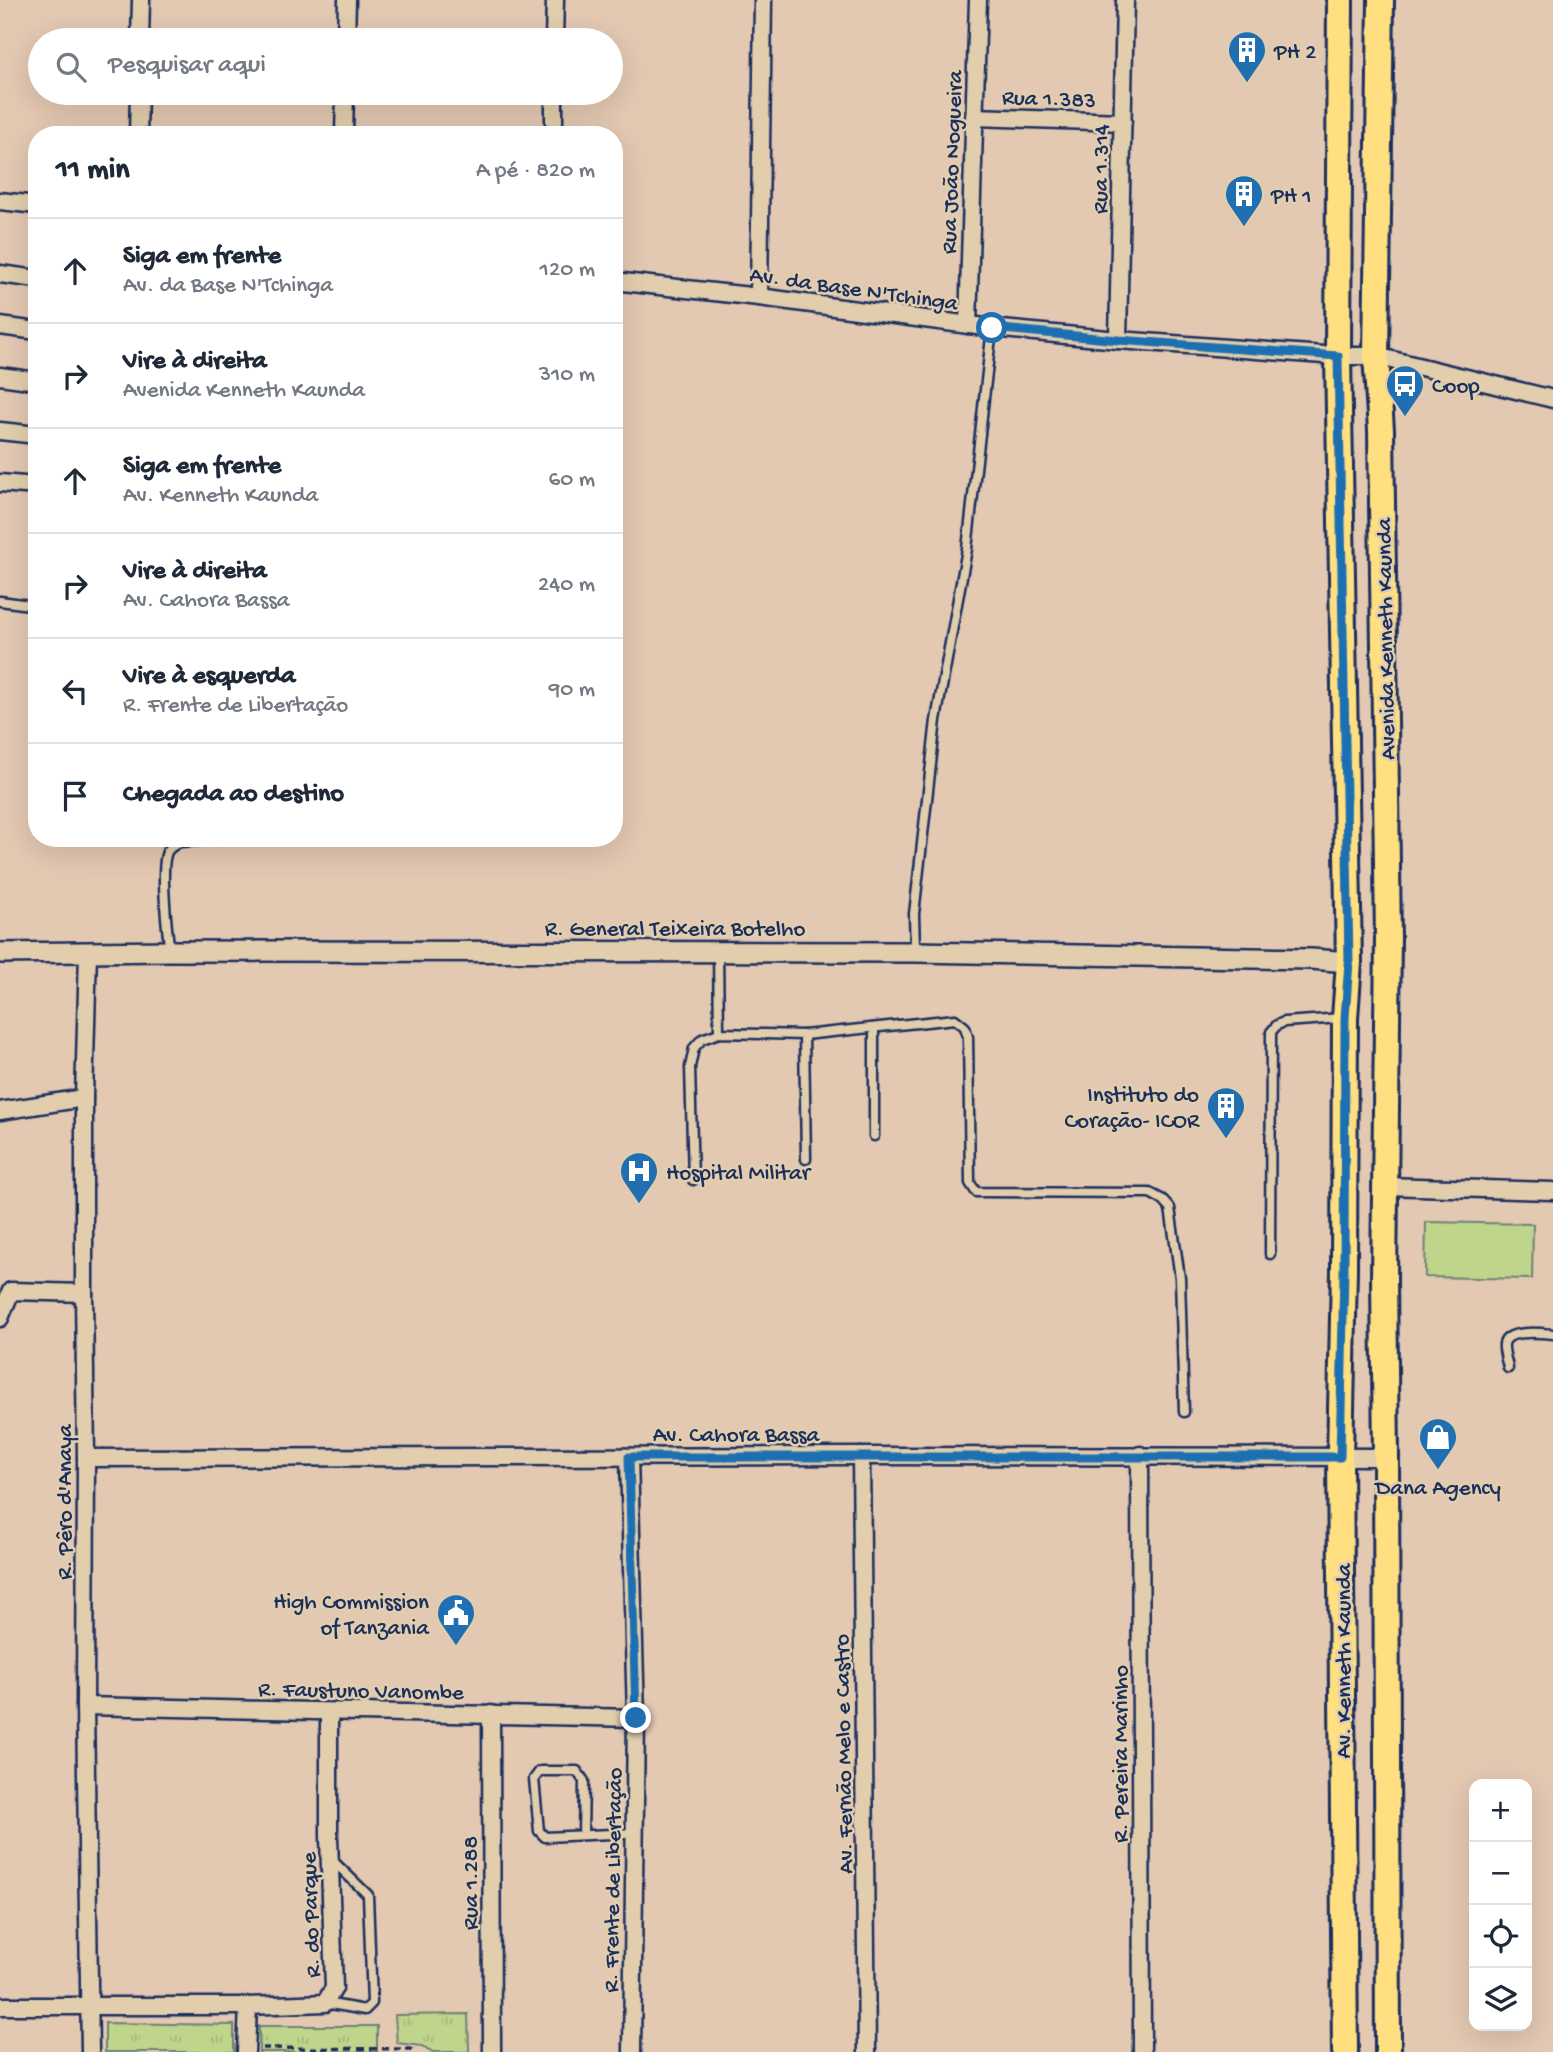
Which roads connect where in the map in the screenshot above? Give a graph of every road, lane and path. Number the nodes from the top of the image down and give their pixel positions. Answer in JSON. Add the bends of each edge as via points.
{"nodes":[{"id":1,"x":141,"y":0,"type":"edge"},
{"id":2,"x":347,"y":0,"type":"edge"},
{"id":3,"x":555,"y":0,"type":"edge"},
{"id":4,"x":763,"y":0,"type":"edge"},
{"id":5,"x":978,"y":0,"type":"edge"},
{"id":6,"x":1125,"y":0,"type":"edge"},
{"id":7,"x":1340,"y":0,"type":"edge"},
{"id":8,"x":1381,"y":0,"type":"edge"},
{"id":9,"x":140,"y":28,"type":"edge"},
{"id":10,"x":346,"y":28,"type":"edge"},
{"id":11,"x":554,"y":28,"type":"edge"},
{"id":12,"x":139,"y":105,"type":"edge"},
{"id":13,"x":345,"y":105,"type":"edge"},
{"id":14,"x":554,"y":105,"type":"edge"},
{"id":15,"x":974,"y":117,"type":"junction"},
{"id":16,"x":1123,"y":122,"type":"junction"},
{"id":17,"x":138,"y":126,"type":"edge"},
{"id":18,"x":344,"y":126,"type":"edge"},
{"id":19,"x":554,"y":126,"type":"edge"},
{"id":20,"x":0,"y":201,"type":"edge"},
{"id":21,"x":28,"y":204,"type":"edge"},
{"id":22,"x":0,"y":274,"type":"edge"},
{"id":23,"x":28,"y":278,"type":"edge"},
{"id":24,"x":623,"y":282,"type":"edge"},
{"id":25,"x":759,"y":297,"type":"junction"},
{"id":26,"x":968,"y":325,"type":"junction"},
{"id":27,"x":0,"y":326,"type":"edge"},
{"id":28,"x":992,"y":328,"type":"junction"},
{"id":29,"x":28,"y":330,"type":"edge"},
{"id":30,"x":1118,"y":340,"type":"junction"},
{"id":31,"x":1338,"y":356,"type":"junction"},
{"id":32,"x":1376,"y":356,"type":"junction"},
{"id":33,"x":0,"y":376,"type":"edge"},
{"id":34,"x":28,"y":380,"type":"edge"},
{"id":35,"x":1553,"y":399,"type":"edge"},
{"id":36,"x":0,"y":431,"type":"edge"},
{"id":37,"x":28,"y":434,"type":"edge"},
{"id":38,"x":0,"y":483,"type":"edge"},
{"id":39,"x":28,"y":485,"type":"edge"},
{"id":40,"x":0,"y":601,"type":"edge"},
{"id":41,"x":28,"y":605,"type":"edge"},
{"id":42,"x":171,"y":847,"type":"edge"},
{"id":43,"x":170,"y":951,"type":"junction"},
{"id":44,"x":718,"y":951,"type":"junction"},
{"id":45,"x":88,"y":952,"type":"junction"},
{"id":46,"x":915,"y":952,"type":"junction"},
{"id":47,"x":0,"y":953,"type":"edge"},
{"id":48,"x":1349,"y":962,"type":"junction"},
{"id":49,"x":1345,"y":1018,"type":"junction"},
{"id":50,"x":874,"y":1028,"type":"junction"},
{"id":51,"x":719,"y":1032,"type":"junction"},
{"id":52,"x":804,"y":1035,"type":"junction"},
{"id":53,"x":83,"y":1098,"type":"junction"},
{"id":54,"x":0,"y":1111,"type":"edge"},
{"id":55,"x":874,"y":1136,"type":"dead end"},
{"id":56,"x":806,"y":1159,"type":"dead end"},
{"id":57,"x":693,"y":1180,"type":"dead end"},
{"id":58,"x":1384,"y":1186,"type":"junction"},
{"id":59,"x":1553,"y":1191,"type":"edge"},
{"id":60,"x":1270,"y":1254,"type":"dead end"},
{"id":61,"x":1344,"y":1270,"type":"joint"},
{"id":62,"x":1384,"y":1279,"type":"joint"},
{"id":63,"x":5,"y":1288,"type":"edge"},
{"id":64,"x":83,"y":1293,"type":"junction"},
{"id":65,"x":0,"y":1318,"type":"edge"},
{"id":66,"x":1553,"y":1334,"type":"edge"},
{"id":67,"x":1508,"y":1368,"type":"dead end"},
{"id":68,"x":1184,"y":1412,"type":"dead end"},
{"id":69,"x":861,"y":1455,"type":"junction"},
{"id":70,"x":1140,"y":1455,"type":"junction"},
{"id":71,"x":629,"y":1457,"type":"junction"},
{"id":72,"x":1340,"y":1457,"type":"junction"},
{"id":73,"x":1387,"y":1457,"type":"junction"},
{"id":74,"x":86,"y":1458,"type":"junction"},
{"id":75,"x":85,"y":1706,"type":"junction"},
{"id":76,"x":330,"y":1712,"type":"junction"},
{"id":77,"x":491,"y":1714,"type":"junction"},
{"id":78,"x":636,"y":1718,"type":"junction"},
{"id":79,"x":635,"y":1833,"type":"junction"},
{"id":80,"x":583,"y":1835,"type":"junction"},
{"id":81,"x":330,"y":1858,"type":"junction"},
{"id":82,"x":326,"y":2003,"type":"junction"},
{"id":83,"x":0,"y":2006,"type":"edge"},
{"id":84,"x":248,"y":2006,"type":"junction"},
{"id":85,"x":89,"y":2007,"type":"junction"},
{"id":86,"x":246,"y":2050,"type":"edge"},
{"id":87,"x":90,"y":2052,"type":"edge"},
{"id":88,"x":417,"y":2052,"type":"edge"},
{"id":89,"x":492,"y":2052,"type":"edge"},
{"id":90,"x":632,"y":2052,"type":"edge"},
{"id":91,"x":867,"y":2052,"type":"edge"},
{"id":92,"x":1142,"y":2052,"type":"edge"},
{"id":93,"x":1345,"y":2052,"type":"edge"},
{"id":94,"x":1388,"y":2052,"type":"edge"}],
"edges":[{"from":1,"to":9,"type":"street"},
{"from":2,"to":10,"type":"street"},
{"from":3,"to":11,"type":"street"},
{"from":4,"to":25,"type":"street"},
{"from":5,"to":15,"type":"street","name":"Rua João Nogueira"},
{"from":6,"to":16,"type":"street","name":"Rua 1.314"},
{"from":7,"to":31,"type":"main road","name":"Avenida Kenneth Kaunda"},
{"from":8,"to":32,"type":"main road","name":"Avenida Kenneth Kaunda"},
{"from":12,"to":17,"type":"street"},
{"from":13,"to":18,"type":"street"},
{"from":14,"to":19,"type":"street"},
{"from":15,"to":16,"type":"street","name":"Rua 1.383"},
{"from":15,"to":26,"type":"street","name":"Rua João Nogueira"},
{"from":16,"to":30,"type":"street","name":"Rua 1.314"},
{"from":20,"to":21,"type":"street"},
{"from":22,"to":23,"type":"street"},
{"from":24,"to":25,"type":"street","name":"Av. da Base N'Tchinga"},
{"from":25,"to":26,"type":"street","name":"Av. da Base N'Tchinga"},
{"from":26,"to":28,"type":"street","name":"Av. da Base N'Tchinga"},
{"from":27,"to":29,"type":"street"},
{"from":28,"to":30,"type":"street","name":"Av. da Base N'Tchinga"},
{"from":28,"to":46,"type":"lane","via":[[967,549],[936,720],[914,914]]},
{"from":30,"to":31,"type":"street","name":"Av. da Base N'Tchinga"},
{"from":31,"to":32,"type":"street","name":"Av. da Base N'Tchinga"},
{"from":31,"to":48,"type":"main road","name":"Avenida Kenneth Kaunda"},
{"from":32,"to":35,"type":"street","name":"Av. da Base N'Tchinga"},
{"from":32,"to":58,"type":"main road","name":"Avenida Kenneth Kaunda","via":[[1388,939]]},
{"from":33,"to":34,"type":"street"},
{"from":36,"to":37,"type":"street"},
{"from":38,"to":39,"type":"street"},
{"from":40,"to":41,"type":"lane"},
{"from":42,"to":43,"type":"lane","via":[[166,855],[164,917]]},
{"from":43,"to":44,"type":"street","name":"R. General Teixeira Botelho"},
{"from":43,"to":45,"type":"street","name":"R. General Teixeira Botelho"},
{"from":44,"to":46,"type":"street","name":"R. General Teixeira Botelho"},
{"from":44,"to":51,"type":"lane"},
{"from":45,"to":47,"type":"street","name":"R. General Teixeira Botelho"},
{"from":45,"to":53,"type":"street","name":"R. Pêro d'Anaya"},
{"from":46,"to":48,"type":"street","name":"R. General Teixeira Botelho"},
{"from":48,"to":49,"type":"main road","name":"Avenida Kenneth Kaunda"},
{"from":49,"to":60,"type":"lane","via":[[1284,1022],[1271,1031]]},
{"from":49,"to":61,"type":"main road","name":"Avenida Kenneth Kaunda"},
{"from":50,"to":52,"type":"lane"},
{"from":50,"to":55,"type":"lane"},
{"from":50,"to":68,"type":"lane","via":[[955,1019],[965,1027],[970,1183],[976,1192],[1150,1194],[1170,1208],[1180,1278]]},
{"from":51,"to":52,"type":"lane"},
{"from":51,"to":57,"type":"lane","via":[[694,1048],[690,1068]]},
{"from":52,"to":56,"type":"lane"},
{"from":53,"to":54,"type":"street"},
{"from":53,"to":64,"type":"street","name":"R. Pêro d'Anaya"},
{"from":58,"to":59,"type":"street"},
{"from":58,"to":62,"type":"main road","name":"Avenida Kenneth Kaunda"},
{"from":61,"to":72,"type":"main road","name":"Av. Kenneth Kaunda"},
{"from":62,"to":73,"type":"main road","name":"Av. Kenneth Kaunda"},
{"from":63,"to":64,"type":"street"},
{"from":63,"to":65,"type":"street"},
{"from":64,"to":74,"type":"street","name":"R. Pêro d'Anaya"},
{"from":66,"to":67,"type":"lane","via":[[1534,1332],[1506,1339]]},
{"from":69,"to":70,"type":"street","name":"Av. Cahora Bassa"},
{"from":69,"to":71,"type":"street","name":"Av. Cahora Bassa"},
{"from":69,"to":91,"type":"street","name":"Av. Fernão Melo e Castro"},
{"from":70,"to":72,"type":"street","name":"Av. Cahora Bassa"},
{"from":70,"to":92,"type":"street","name":"R. Pereira Marinho"},
{"from":71,"to":74,"type":"street","name":"Av. Cahora Bassa"},
{"from":71,"to":78,"type":"street","name":"R. Frente de Libertação"},
{"from":72,"to":73,"type":"street","name":"Av. Cahora Bassa"},
{"from":72,"to":93,"type":"main road","name":"Av. Kenneth Kaunda"},
{"from":73,"to":94,"type":"main road","name":"Av. Kenneth Kaunda"},
{"from":74,"to":75,"type":"street","name":"R. Pêro d'Anaya"},
{"from":75,"to":76,"type":"street","name":"R. Faustuno Vanombe"},
{"from":75,"to":85,"type":"street","name":"R. Pêro d'Anaya"},
{"from":76,"to":77,"type":"street","name":"R. Faustuno Vanombe"},
{"from":76,"to":81,"type":"street","name":"R. do Parque"},
{"from":77,"to":78,"type":"street","name":"R. Faustuno Vanombe"},
{"from":77,"to":89,"type":"street","name":"Rua 1.288"},
{"from":78,"to":79,"type":"street","name":"R. Frente de Libertação"},
{"from":79,"to":80,"type":"lane"},
{"from":79,"to":90,"type":"street","name":"R. Frente de Libertação"},
{"from":80,"to":80,"type":"lane","via":[[545,1837],[539,1831],[534,1779],[540,1771],[577,1772],[584,1782]]},
{"from":81,"to":82,"type":"street","name":"R. do Parque","via":[[334,1988]]},
{"from":81,"to":82,"type":"lane","via":[[368,1895],[372,2003],[365,2010]]},
{"from":82,"to":84,"type":"street","name":"R. do Parque"},
{"from":83,"to":85,"type":"street","name":"R. do Parque"},
{"from":84,"to":85,"type":"street","name":"R. do Parque"},
{"from":84,"to":86,"type":"street"},
{"from":85,"to":87,"type":"street","name":"R. Pêro d'Anaya"},
{"from":86,"to":88,"type":"path"}]}
